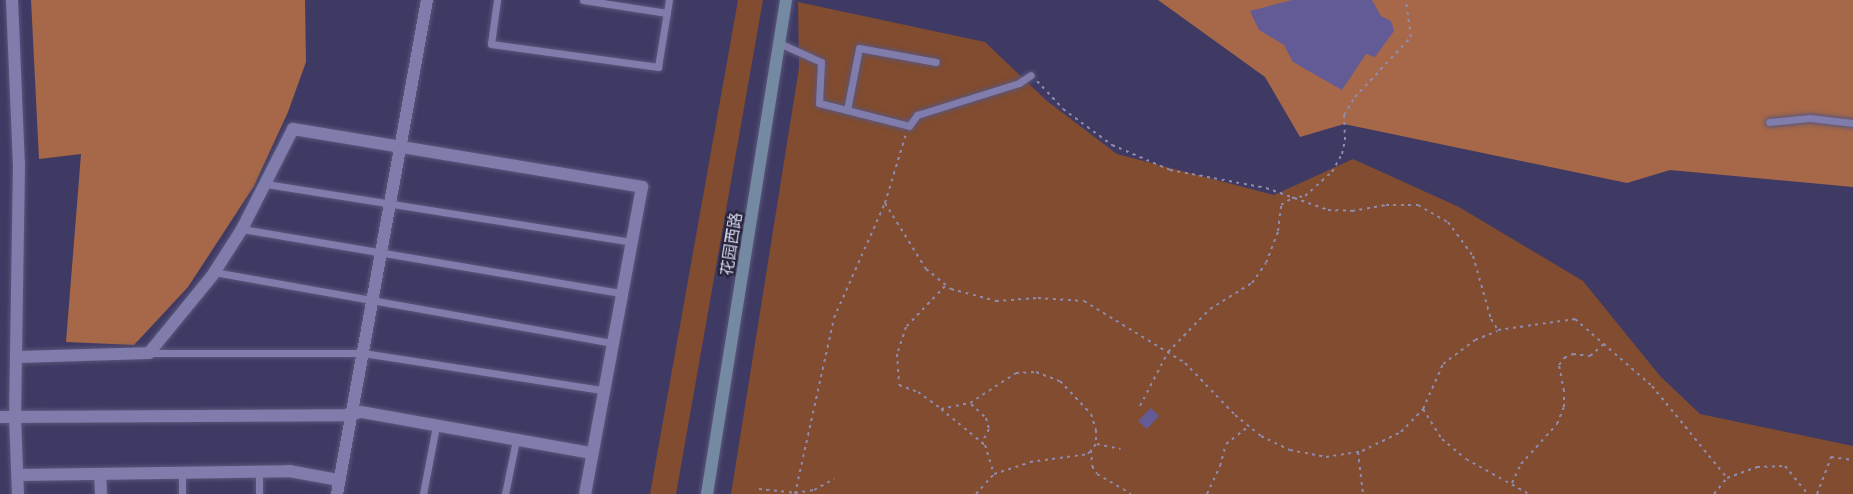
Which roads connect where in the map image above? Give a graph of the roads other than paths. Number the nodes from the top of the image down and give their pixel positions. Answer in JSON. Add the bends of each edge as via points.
{"nodes":[{"id":1,"x":12,"y":0,"type":"edge"},
{"id":2,"x":426,"y":0,"type":"edge"},
{"id":3,"x":497,"y":0,"type":"edge"},
{"id":4,"x":583,"y":0,"type":"edge"},
{"id":5,"x":669,"y":0,"type":"edge"},
{"id":6,"x":786,"y":0,"type":"edge"},
{"id":7,"x":667,"y":13,"type":"junction"},
{"id":8,"x":780,"y":43,"type":"junction"},
{"id":9,"x":936,"y":62,"type":"dead end"},
{"id":10,"x":1031,"y":75,"type":"road end"},
{"id":11,"x":847,"y":110,"type":"junction"},
{"id":12,"x":1769,"y":122,"type":"dead end"},
{"id":13,"x":1853,"y":123,"type":"edge"},
{"id":14,"x":400,"y":147,"type":"junction"},
{"id":15,"x":266,"y":184,"type":"junction"},
{"id":16,"x":390,"y":205,"type":"junction"},
{"id":17,"x":242,"y":229,"type":"junction"},
{"id":18,"x":632,"y":242,"type":"junction"},
{"id":19,"x":381,"y":253,"type":"junction"},
{"id":20,"x":214,"y":272,"type":"junction"},
{"id":21,"x":622,"y":293,"type":"junction"},
{"id":22,"x":372,"y":300,"type":"junction"},
{"id":23,"x":612,"y":343,"type":"junction"},
{"id":24,"x":149,"y":353,"type":"junction"},
{"id":25,"x":363,"y":353,"type":"junction"},
{"id":26,"x":16,"y":357,"type":"junction"},
{"id":27,"x":603,"y":390,"type":"junction"},
{"id":28,"x":351,"y":414,"type":"junction"},
{"id":29,"x":0,"y":417,"type":"edge"},
{"id":30,"x":15,"y":417,"type":"junction"},
{"id":31,"x":436,"y":426,"type":"junction"},
{"id":32,"x":516,"y":440,"type":"junction"},
{"id":33,"x":591,"y":453,"type":"junction"},
{"id":34,"x":182,"y":472,"type":"junction"},
{"id":35,"x":260,"y":472,"type":"junction"},
{"id":36,"x":100,"y":474,"type":"junction"},
{"id":37,"x":18,"y":475,"type":"junction"},
{"id":38,"x":339,"y":480,"type":"junction"},
{"id":39,"x":18,"y":494,"type":"edge"},
{"id":40,"x":101,"y":494,"type":"edge"},
{"id":41,"x":182,"y":494,"type":"edge"},
{"id":42,"x":259,"y":494,"type":"edge"},
{"id":43,"x":336,"y":494,"type":"edge"},
{"id":44,"x":423,"y":494,"type":"edge"},
{"id":45,"x":505,"y":494,"type":"edge"},
{"id":46,"x":585,"y":494,"type":"edge"},
{"id":47,"x":707,"y":494,"type":"edge"}],
"edges":[{"from":1,"to":26,"type":"street","via":[[19,164]]},
{"from":2,"to":14,"type":"street"},
{"from":3,"to":7,"type":"lane","via":[[491,44],[658,67]]},
{"from":4,"to":7,"type":"lane"},
{"from":5,"to":7,"type":"lane"},
{"from":6,"to":8,"type":"street","name":"花园西路"},
{"from":8,"to":11,"type":"lane","via":[[821,62],[819,103]]},
{"from":8,"to":47,"type":"street","name":"花园西路"},
{"from":9,"to":11,"type":"lane","via":[[859,48]]},
{"from":10,"to":11,"type":"lane","via":[[1019,83],[917,115],[909,126]]},
{"from":12,"to":13,"type":"lane","via":[[1810,118]]},
{"from":14,"to":15,"type":"street","via":[[293,129]]},
{"from":14,"to":16,"type":"street"},
{"from":14,"to":18,"type":"street","via":[[642,187]]},
{"from":15,"to":16,"type":"lane"},
{"from":15,"to":17,"type":"street"},
{"from":16,"to":18,"type":"lane"},
{"from":16,"to":19,"type":"street"},
{"from":17,"to":19,"type":"lane"},
{"from":17,"to":20,"type":"street"},
{"from":18,"to":21,"type":"street"},
{"from":19,"to":21,"type":"lane"},
{"from":19,"to":22,"type":"street"},
{"from":20,"to":22,"type":"lane"},
{"from":20,"to":24,"type":"street"},
{"from":21,"to":23,"type":"street"},
{"from":22,"to":23,"type":"lane"},
{"from":22,"to":25,"type":"street"},
{"from":23,"to":27,"type":"street"},
{"from":24,"to":25,"type":"lane"},
{"from":24,"to":26,"type":"street"},
{"from":25,"to":27,"type":"lane"},
{"from":25,"to":28,"type":"street"},
{"from":26,"to":30,"type":"street"},
{"from":27,"to":33,"type":"street"},
{"from":28,"to":30,"type":"street"},
{"from":28,"to":31,"type":"street","via":[[361,412]]},
{"from":28,"to":38,"type":"street"},
{"from":29,"to":30,"type":"street"},
{"from":30,"to":37,"type":"street"},
{"from":31,"to":32,"type":"street"},
{"from":31,"to":44,"type":"lane"},
{"from":32,"to":33,"type":"street"},
{"from":32,"to":45,"type":"lane"},
{"from":33,"to":46,"type":"street"},
{"from":34,"to":35,"type":"street"},
{"from":34,"to":36,"type":"street"},
{"from":34,"to":41,"type":"lane"},
{"from":35,"to":38,"type":"street","via":[[289,471]]},
{"from":35,"to":42,"type":"lane"},
{"from":36,"to":37,"type":"street"},
{"from":36,"to":40,"type":"street"},
{"from":37,"to":39,"type":"street"},
{"from":38,"to":43,"type":"street"}]}
